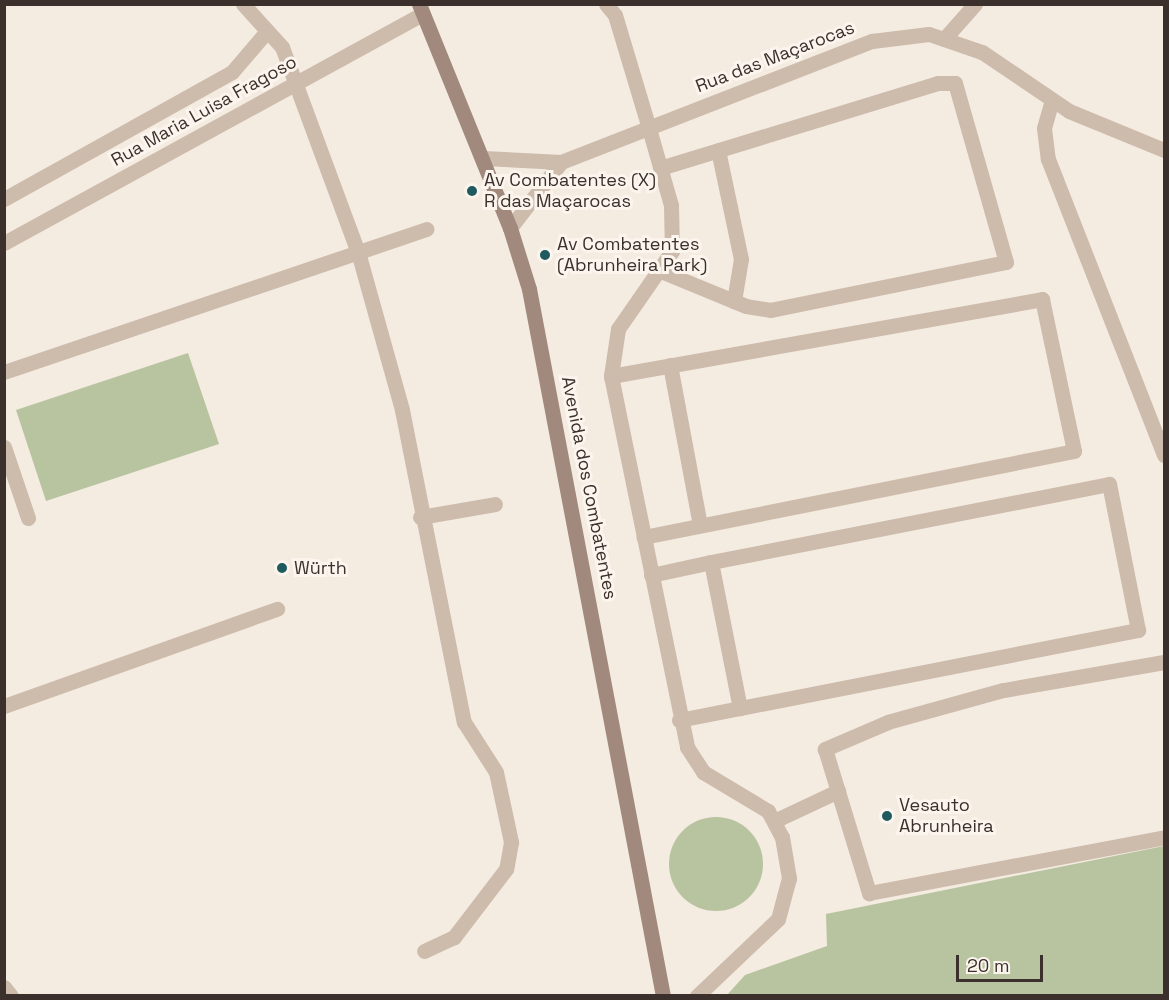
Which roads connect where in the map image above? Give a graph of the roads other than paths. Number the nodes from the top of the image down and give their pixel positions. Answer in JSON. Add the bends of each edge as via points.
{"nodes":[{"id":1,"x":243,"y":4,"type":"edge"},
{"id":2,"x":975,"y":4,"type":"edge"},
{"id":3,"x":613,"y":8,"type":"edge"},
{"id":4,"x":421,"y":9,"type":"edge"},
{"id":5,"x":267,"y":31,"type":"junction"},
{"id":6,"x":944,"y":39,"type":"junction"},
{"id":7,"x":295,"y":84,"type":"junction"},
{"id":8,"x":1052,"y":100,"type":"junction"},
{"id":9,"x":648,"y":125,"type":"junction"},
{"id":10,"x":718,"y":150,"type":"junction"},
{"id":11,"x":1164,"y":150,"type":"edge"},
{"id":12,"x":483,"y":158,"type":"junction"},
{"id":13,"x":561,"y":162,"type":"junction"},
{"id":14,"x":660,"y":168,"type":"junction"},
{"id":15,"x":4,"y":199,"type":"edge"},
{"id":16,"x":510,"y":228,"type":"junction"},
{"id":17,"x":426,"y":229,"type":"dead end"},
{"id":18,"x":4,"y":243,"type":"edge"},
{"id":19,"x":358,"y":252,"type":"junction"},
{"id":20,"x":663,"y":272,"type":"junction"},
{"id":21,"x":734,"y":301,"type":"junction"},
{"id":22,"x":670,"y":365,"type":"junction"},
{"id":23,"x":4,"y":372,"type":"edge"},
{"id":24,"x":610,"y":376,"type":"junction"},
{"id":25,"x":4,"y":447,"type":"edge"},
{"id":26,"x":1164,"y":455,"type":"edge"},
{"id":27,"x":495,"y":504,"type":"dead end"},
{"id":28,"x":420,"y":517,"type":"junction"},
{"id":29,"x":28,"y":518,"type":"dead end"},
{"id":30,"x":700,"y":525,"type":"junction"},
{"id":31,"x":643,"y":537,"type":"junction"},
{"id":32,"x":711,"y":562,"type":"junction"},
{"id":33,"x":651,"y":575,"type":"junction"},
{"id":34,"x":278,"y":609,"type":"dead end"},
{"id":35,"x":1164,"y":662,"type":"edge"},
{"id":36,"x":4,"y":706,"type":"edge"},
{"id":37,"x":740,"y":708,"type":"junction"},
{"id":38,"x":679,"y":720,"type":"junction"},
{"id":39,"x":838,"y":791,"type":"junction"},
{"id":40,"x":774,"y":821,"type":"junction"},
{"id":41,"x":1164,"y":837,"type":"edge"},
{"id":42,"x":424,"y":951,"type":"dead end"},
{"id":43,"x":4,"y":987,"type":"edge"},
{"id":44,"x":11,"y":996,"type":"edge"},
{"id":45,"x":663,"y":996,"type":"edge"},
{"id":46,"x":697,"y":996,"type":"edge"}],
"edges":[{"from":1,"to":5,"type":"street"},
{"from":2,"to":6,"type":"street"},
{"from":3,"to":9,"type":"street"},
{"from":4,"to":7,"type":"street","name":"Rua Maria Luisa Fragoso"},
{"from":4,"to":12,"type":"street","name":"Avenida dos Combatentes"},
{"from":5,"to":7,"type":"street","via":[[282,47]]},
{"from":5,"to":15,"type":"street","via":[[232,72]]},
{"from":6,"to":8,"type":"street","name":"Rua das Maçarocas","via":[[982,52]]},
{"from":6,"to":9,"type":"street","name":"Rua das Maçarocas","via":[[901,35],[873,41]]},
{"from":7,"to":18,"type":"street","name":"Rua Maria Luisa Fragoso"},
{"from":7,"to":19,"type":"street"},
{"from":8,"to":11,"type":"street","name":"Rua das Maçarocas"},
{"from":8,"to":26,"type":"street","via":[[1044,128],[1048,159]]},
{"from":9,"to":13,"type":"street","name":"Rua das Maçarocas"},
{"from":9,"to":14,"type":"street"},
{"from":10,"to":14,"type":"street"},
{"from":10,"to":21,"type":"street","via":[[741,259]]},
{"from":10,"to":21,"type":"street","via":[[938,83],[955,83],[1006,262],[771,310]]},
{"from":12,"to":13,"type":"street","name":"Rua das Maçarocas"},
{"from":12,"to":16,"type":"street","name":"Avenida dos Combatentes"},
{"from":13,"to":16,"type":"street","name":"Rua das Maçarocas"},
{"from":14,"to":20,"type":"street","via":[[674,229]]},
{"from":16,"to":45,"type":"street","name":"Avenida dos Combatentes","via":[[542,345]]},
{"from":17,"to":19,"type":"street"},
{"from":19,"to":23,"type":"street"},
{"from":19,"to":28,"type":"street","via":[[402,410]]},
{"from":20,"to":21,"type":"street"},
{"from":20,"to":24,"type":"street","via":[[618,329]]},
{"from":22,"to":24,"type":"street"},
{"from":22,"to":30,"type":"street"},
{"from":22,"to":30,"type":"street","via":[[1042,299],[1074,451]]},
{"from":24,"to":31,"type":"street"},
{"from":25,"to":29,"type":"street"},
{"from":27,"to":28,"type":"street"},
{"from":28,"to":42,"type":"street","via":[[464,722],[496,772],[511,849],[506,869],[454,937]]},
{"from":30,"to":31,"type":"street"},
{"from":31,"to":33,"type":"street"},
{"from":32,"to":33,"type":"street"},
{"from":32,"to":37,"type":"street"},
{"from":32,"to":37,"type":"street","via":[[1109,484],[1138,630]]},
{"from":33,"to":38,"type":"street"},
{"from":34,"to":36,"type":"street"},
{"from":35,"to":39,"type":"street","via":[[1003,690],[888,722],[825,749]]},
{"from":37,"to":38,"type":"street"},
{"from":38,"to":40,"type":"street","via":[[693,761],[703,772],[758,802]]},
{"from":39,"to":40,"type":"street"},
{"from":39,"to":41,"type":"street","via":[[848,810],[869,893]]},
{"from":40,"to":46,"type":"street","via":[[787,868],[787,892],[778,919]]},
{"from":43,"to":44,"type":"street"}]}
